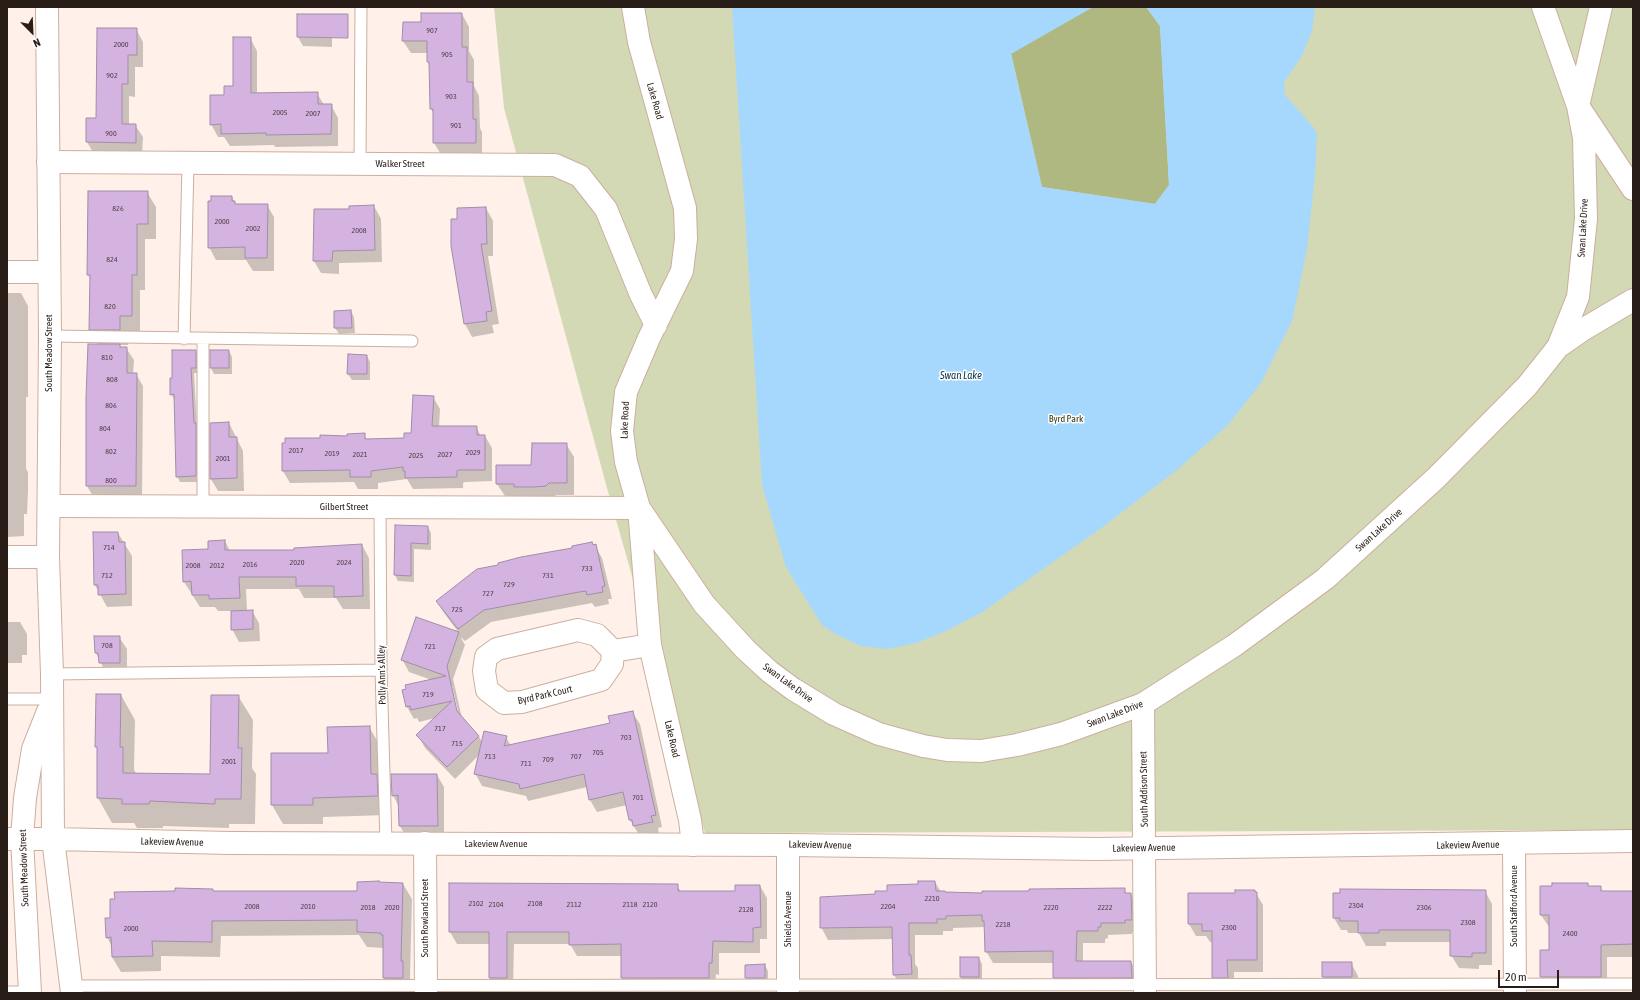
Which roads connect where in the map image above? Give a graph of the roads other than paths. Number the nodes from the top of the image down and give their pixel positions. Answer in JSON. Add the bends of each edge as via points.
{"nodes":[{"id":1,"x":48,"y":7,"type":"edge"},
{"id":2,"x":361,"y":7,"type":"edge"},
{"id":3,"x":633,"y":7,"type":"edge"},
{"id":4,"x":1543,"y":7,"type":"edge"},
{"id":5,"x":1601,"y":7,"type":"edge"},
{"id":6,"x":1578,"y":106,"type":"junction"},
{"id":7,"x":48,"y":162,"type":"junction"},
{"id":8,"x":188,"y":163,"type":"junction"},
{"id":9,"x":360,"y":164,"type":"junction"},
{"id":10,"x":1633,"y":188,"type":"edge"},
{"id":11,"x":7,"y":272,"type":"edge"},
{"id":12,"x":49,"y":272,"type":"junction"},
{"id":13,"x":1633,"y":300,"type":"edge"},
{"id":14,"x":656,"y":325,"type":"junction"},
{"id":15,"x":50,"y":336,"type":"junction"},
{"id":16,"x":184,"y":339,"type":"junction"},
{"id":17,"x":203,"y":339,"type":"junction"},
{"id":18,"x":412,"y":341,"type":"dead end"},
{"id":19,"x":1558,"y":347,"type":"junction"},
{"id":20,"x":49,"y":506,"type":"junction"},
{"id":21,"x":203,"y":506,"type":"junction"},
{"id":22,"x":380,"y":507,"type":"junction"},
{"id":23,"x":639,"y":508,"type":"junction"},
{"id":24,"x":7,"y":557,"type":"edge"},
{"id":25,"x":48,"y":557,"type":"junction"},
{"id":26,"x":650,"y":645,"type":"junction"},
{"id":27,"x":613,"y":651,"type":"junction"},
{"id":28,"x":381,"y":670,"type":"junction"},
{"id":29,"x":52,"y":674,"type":"junction"},
{"id":30,"x":52,"y":698,"type":"junction"},
{"id":31,"x":7,"y":699,"type":"edge"},
{"id":32,"x":1143,"y":704,"type":"junction"},
{"id":33,"x":15,"y":839,"type":"edge"},
{"id":34,"x":53,"y":839,"type":"junction"},
{"id":35,"x":1633,"y":842,"type":"edge"},
{"id":36,"x":386,"y":843,"type":"junction"},
{"id":37,"x":425,"y":843,"type":"junction"},
{"id":38,"x":1514,"y":844,"type":"junction"},
{"id":39,"x":693,"y":845,"type":"junction"},
{"id":40,"x":788,"y":845,"type":"junction"},
{"id":41,"x":1144,"y":848,"type":"junction"},
{"id":42,"x":1633,"y":984,"type":"edge"},
{"id":43,"x":72,"y":989,"type":"edge"},
{"id":44,"x":426,"y":989,"type":"edge"},
{"id":45,"x":788,"y":989,"type":"edge"},
{"id":46,"x":1145,"y":989,"type":"edge"},
{"id":47,"x":1515,"y":989,"type":"edge"},
{"id":48,"x":7,"y":992,"type":"edge"},
{"id":49,"x":30,"y":992,"type":"edge"}],
"edges":[{"from":1,"to":7,"type":"street","name":"South Meadow Street"},
{"from":2,"to":9,"type":"lane"},
{"from":3,"to":14,"type":"street","name":"Lake Road","via":[[639,42],[685,208],[686,239],[682,271]]},
{"from":4,"to":6,"type":"street","name":"Swan Lake Drive"},
{"from":5,"to":6,"type":"street","name":"Swan Lake Drive"},
{"from":6,"to":10,"type":"street","name":"Swan Lake Drive"},
{"from":6,"to":19,"type":"street","name":"Swan Lake Drive","via":[[1584,138],[1586,219],[1578,297]]},
{"from":7,"to":8,"type":"street","name":"Walker Street"},
{"from":7,"to":12,"type":"street","name":"South Meadow Street"},
{"from":8,"to":9,"type":"street","name":"Walker Street"},
{"from":8,"to":16,"type":"lane"},
{"from":9,"to":14,"type":"street","name":"Walker Street","via":[[554,165],[580,176],[606,209]]},
{"from":11,"to":12,"type":"street"},
{"from":12,"to":15,"type":"street","name":"South Meadow Street"},
{"from":13,"to":19,"type":"street","name":"Swan Lake Drive"},
{"from":14,"to":23,"type":"street","name":"Lake Road","via":[[626,392],[622,431],[626,462]]},
{"from":15,"to":16,"type":"lane"},
{"from":15,"to":20,"type":"street","name":"South Meadow Street"},
{"from":16,"to":17,"type":"lane"},
{"from":17,"to":18,"type":"lane"},
{"from":17,"to":21,"type":"lane"},
{"from":19,"to":32,"type":"street","name":"Swan Lake Drive","via":[[1527,386],[1436,478],[1325,579],[1235,645]]},
{"from":20,"to":21,"type":"street","name":"Gilbert Street"},
{"from":20,"to":25,"type":"street","name":"South Meadow Street"},
{"from":21,"to":22,"type":"street","name":"Gilbert Street"},
{"from":22,"to":23,"type":"street","name":"Gilbert Street"},
{"from":22,"to":28,"type":"lane","name":"Polly Ann's Alley"},
{"from":23,"to":26,"type":"street","name":"Lake Road"},
{"from":23,"to":32,"type":"street","name":"Swan Lake Drive","via":[[704,604],[746,650],[792,689],[834,714],[879,734],[923,746],[981,751],[1061,734]]},
{"from":24,"to":25,"type":"street"},
{"from":25,"to":29,"type":"street","name":"South Meadow Street"},
{"from":26,"to":27,"type":"street"},
{"from":26,"to":39,"type":"street","name":"Lake Road","via":[[690,820]]},
{"from":27,"to":27,"type":"street","name":"Byrd Park Court","via":[[597,635],[578,630],[497,650],[486,657],[484,671],[487,690],[504,703],[522,702],[601,680],[612,664]]},
{"from":28,"to":29,"type":"lane"},
{"from":28,"to":36,"type":"lane","name":"Polly Ann's Alley"},
{"from":29,"to":30,"type":"street","name":"South Meadow Street"},
{"from":30,"to":31,"type":"lane"},
{"from":30,"to":33,"type":"street","name":"South Meadow Street","via":[[33,749]]},
{"from":30,"to":34,"type":"street","name":"South Meadow Street"},
{"from":32,"to":41,"type":"street","name":"South Addison Street"},
{"from":33,"to":34,"type":"street","name":"Lakeview Avenue"},
{"from":33,"to":49,"type":"street","name":"South Meadow Street"},
{"from":34,"to":36,"type":"street","name":"Lakeview Avenue","via":[[230,844]]},
{"from":34,"to":43,"type":"street","name":"South Meadow Street"},
{"from":35,"to":38,"type":"street","name":"Lakeview Avenue"},
{"from":36,"to":37,"type":"street","name":"Lakeview Avenue"},
{"from":37,"to":39,"type":"street","name":"Lakeview Avenue"},
{"from":37,"to":44,"type":"street","name":"South Rowland Street"},
{"from":38,"to":41,"type":"street","name":"Lakeview Avenue"},
{"from":38,"to":47,"type":"street","name":"South Stafford Avenue"},
{"from":39,"to":40,"type":"street","name":"Lakeview Avenue"},
{"from":40,"to":41,"type":"street","name":"Lakeview Avenue"},
{"from":40,"to":45,"type":"street","name":"Shields Avenue"},
{"from":41,"to":46,"type":"street","name":"South Addison Street"},
{"from":42,"to":47,"type":"lane"},
{"from":43,"to":44,"type":"lane"},
{"from":44,"to":45,"type":"lane"},
{"from":45,"to":46,"type":"lane"},
{"from":46,"to":47,"type":"lane"},
{"from":48,"to":49,"type":"lane"}]}
